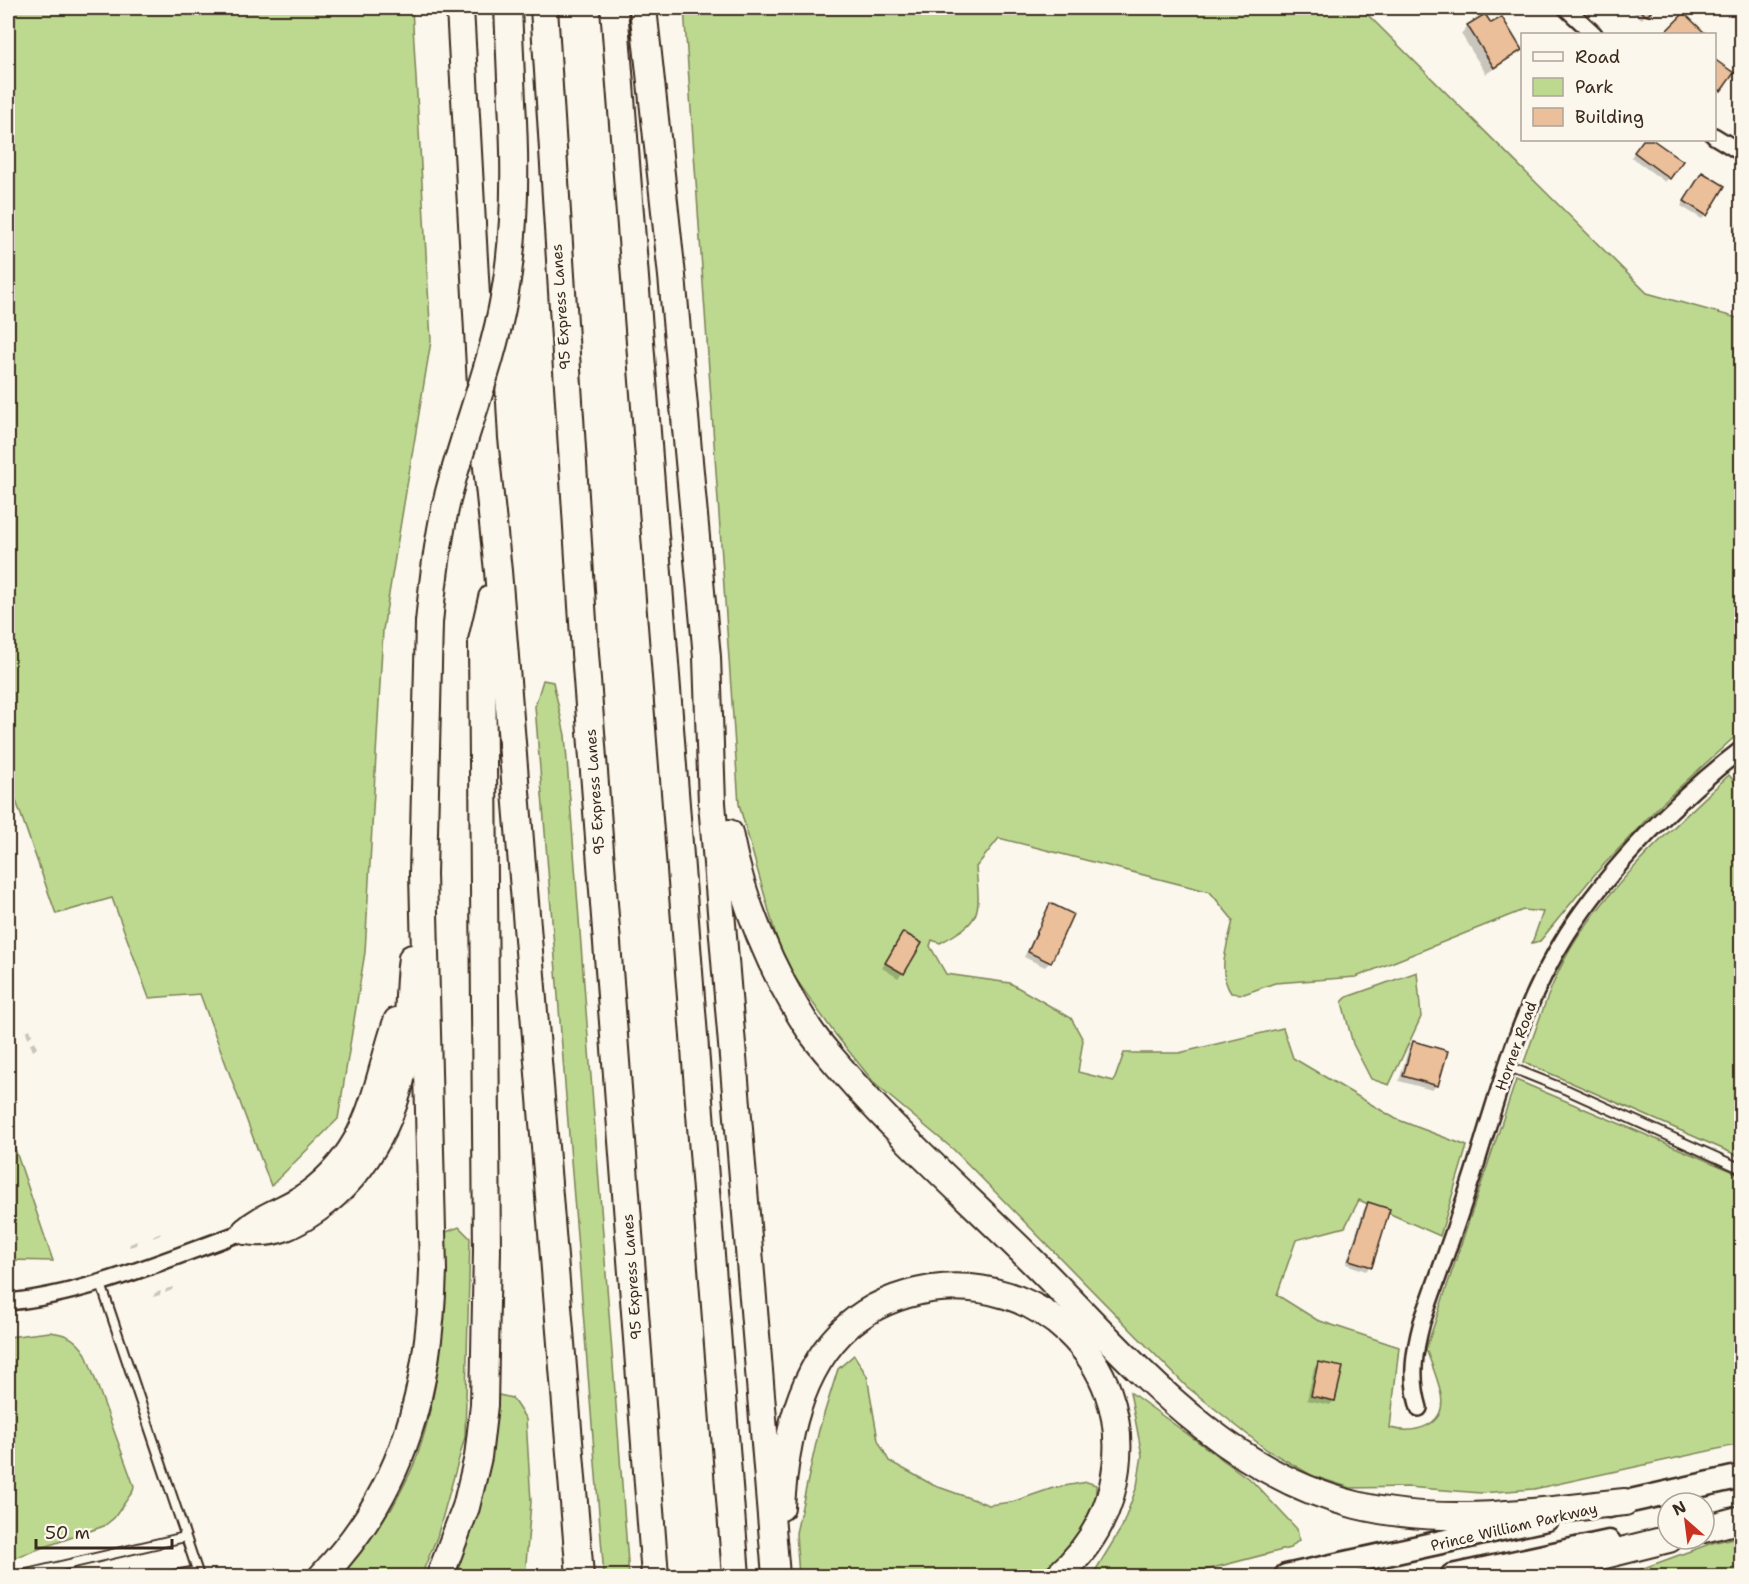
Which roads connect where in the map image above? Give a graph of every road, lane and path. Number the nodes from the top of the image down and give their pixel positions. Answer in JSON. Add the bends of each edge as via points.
{"nodes":[{"id":1,"x":460,"y":8,"type":"edge"},
{"id":2,"x":508,"y":8,"type":"edge"},
{"id":3,"x":544,"y":8,"type":"edge"},
{"id":4,"x":614,"y":8,"type":"edge"},
{"id":5,"x":643,"y":8,"type":"edge"},
{"id":6,"x":1566,"y":8,"type":"edge"},
{"id":7,"x":1593,"y":33,"type":"edge"},
{"id":8,"x":1716,"y":137,"type":"edge"},
{"id":9,"x":1742,"y":153,"type":"edge"},
{"id":10,"x":498,"y":571,"type":"junction"},
{"id":11,"x":708,"y":675,"type":"junction"},
{"id":12,"x":1742,"y":749,"type":"edge"},
{"id":13,"x":423,"y":874,"type":"junction"},
{"id":14,"x":1507,"y":1066,"type":"junction"},
{"id":15,"x":1742,"y":1169,"type":"edge"},
{"id":16,"x":246,"y":1231,"type":"joint"},
{"id":17,"x":100,"y":1281,"type":"junction"},
{"id":18,"x":8,"y":1302,"type":"edge"},
{"id":19,"x":1419,"y":1408,"type":"dead end"},
{"id":20,"x":1742,"y":1476,"type":"edge"},
{"id":21,"x":1625,"y":1502,"type":"junction"},
{"id":22,"x":1742,"y":1513,"type":"edge"},
{"id":23,"x":1716,"y":1518,"type":"edge"},
{"id":24,"x":1742,"y":1519,"type":"edge"},
{"id":25,"x":1716,"y":1526,"type":"edge"},
{"id":26,"x":1656,"y":1532,"type":"edge"},
{"id":27,"x":185,"y":1537,"type":"junction"},
{"id":28,"x":1656,"y":1542,"type":"edge"},
{"id":29,"x":198,"y":1574,"type":"edge"},
{"id":30,"x":18,"y":1576,"type":"edge"},
{"id":31,"x":169,"y":1576,"type":"edge"},
{"id":32,"x":322,"y":1576,"type":"edge"},
{"id":33,"x":440,"y":1576,"type":"edge"},
{"id":34,"x":580,"y":1576,"type":"edge"},
{"id":35,"x":655,"y":1576,"type":"edge"},
{"id":36,"x":736,"y":1576,"type":"edge"},
{"id":37,"x":776,"y":1576,"type":"edge"},
{"id":38,"x":1058,"y":1576,"type":"edge"},
{"id":39,"x":1286,"y":1576,"type":"edge"},
{"id":40,"x":1452,"y":1576,"type":"edge"},
{"id":41,"x":1544,"y":1576,"type":"edge"}],
"edges":[{"from":1,"to":10,"type":"highway","via":[[484,439]]},
{"from":2,"to":13,"type":"highway","bridge":true,"via":[[516,172],[505,297],[492,357],[449,493],[435,562],[429,623]]},
{"from":3,"to":35,"type":"highway","name":"95 Express Lanes","via":[[584,641]]},
{"from":4,"to":36,"type":"highway"},
{"from":5,"to":11,"type":"highway"},
{"from":6,"to":7,"type":"street"},
{"from":8,"to":9,"type":"street"},
{"from":10,"to":33,"type":"highway","via":[[482,641],[487,1250],[484,1405],[478,1457],[466,1507]]},
{"from":10,"to":34,"type":"highway"},
{"from":11,"to":21,"type":"highway","via":[[734,861],[765,944],[810,1030],[863,1094],[1157,1386],[1244,1457],[1316,1493],[1356,1505],[1444,1517]]},
{"from":11,"to":37,"type":"highway","via":[[712,803]]},
{"from":12,"to":14,"type":"street","name":"Horner Road","via":[[1690,794],[1597,892],[1552,960]]},
{"from":13,"to":16,"type":"highway","via":[[408,991],[404,1067],[387,1121],[375,1145],[339,1190],[307,1216],[267,1234]]},
{"from":13,"to":32,"type":"highway","via":[[433,1270],[426,1363],[416,1409],[385,1492],[365,1525]]},
{"from":14,"to":15,"type":"lane"},
{"from":14,"to":19,"type":"street","name":"Horner Road","via":[[1417,1341],[1413,1373]]},
{"from":16,"to":17,"type":"street"},
{"from":17,"to":18,"type":"street","via":[[37,1299]]},
{"from":17,"to":27,"type":"lane"},
{"from":20,"to":21,"type":"main road","name":"Prince William Parkway"},
{"from":21,"to":39,"type":"main road","name":"Prince William Parkway"},
{"from":22,"to":23,"type":"main road"},
{"from":24,"to":25,"type":"highway"},
{"from":26,"to":40,"type":"main road"},
{"from":27,"to":29,"type":"lane"},
{"from":27,"to":30,"type":"lane"},
{"from":28,"to":41,"type":"highway","via":[[1585,1560]]},
{"from":29,"to":31,"type":"lane"},
{"from":37,"to":38,"type":"highway","via":[[790,1432],[813,1374],[832,1343],[867,1311],[917,1291],[948,1287],[996,1292],[1022,1300],[1046,1314],[1079,1342],[1108,1388],[1118,1429],[1114,1486],[1087,1546]]}]}
